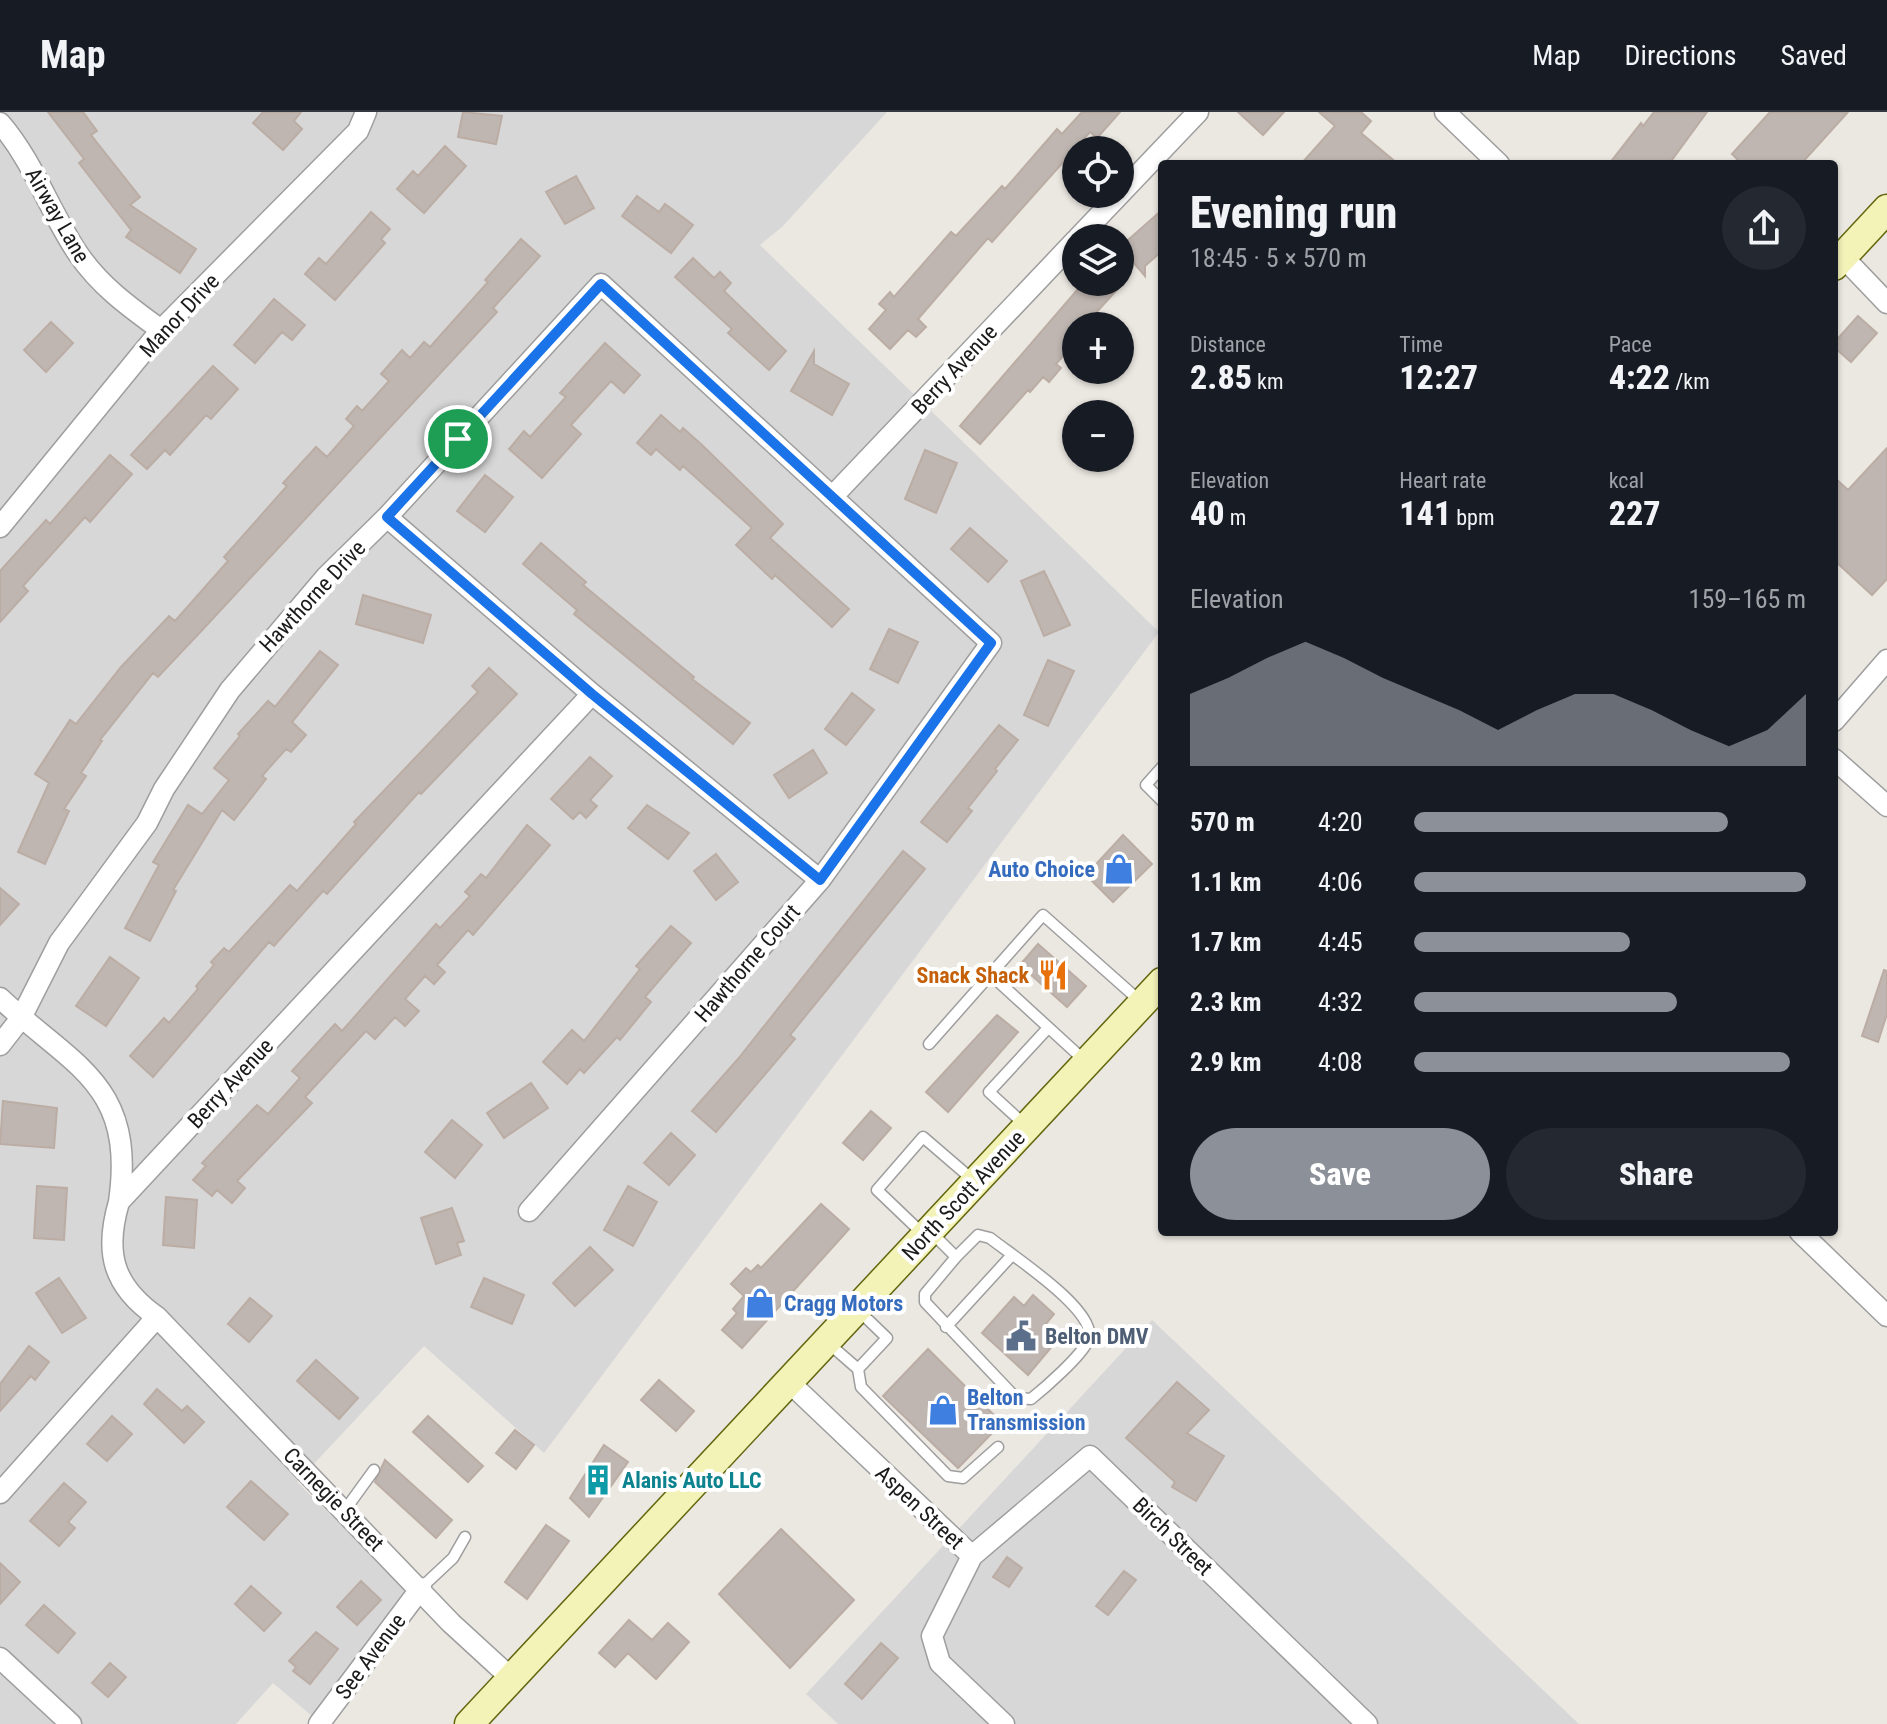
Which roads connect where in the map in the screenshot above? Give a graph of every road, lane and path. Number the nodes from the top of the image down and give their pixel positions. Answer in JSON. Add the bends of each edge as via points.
{"nodes":[{"id":1,"x":366,"y":112,"type":"edge"},
{"id":2,"x":1198,"y":112,"type":"edge"},
{"id":3,"x":1445,"y":112,"type":"edge"},
{"id":4,"x":0,"y":123,"type":"edge"},
{"id":5,"x":1495,"y":160,"type":"edge"},
{"id":6,"x":1887,"y":209,"type":"edge"},
{"id":7,"x":1091,"y":224,"type":"edge"},
{"id":8,"x":1062,"y":255,"type":"edge"},
{"id":9,"x":1838,"y":261,"type":"edge"},
{"id":10,"x":1887,"y":303,"type":"edge"},
{"id":11,"x":161,"y":330,"type":"junction"},
{"id":12,"x":832,"y":497,"type":"junction"},
{"id":13,"x":387,"y":517,"type":"junction"},
{"id":14,"x":0,"y":527,"type":"edge"},
{"id":15,"x":1887,"y":660,"type":"edge"},
{"id":16,"x":592,"y":694,"type":"junction"},
{"id":17,"x":1838,"y":716,"type":"edge"},
{"id":18,"x":1838,"y":763,"type":"edge"},
{"id":19,"x":1158,"y":772,"type":"edge"},
{"id":20,"x":1158,"y":797,"type":"edge"},
{"id":21,"x":1887,"y":806,"type":"edge"},
{"id":22,"x":820,"y":880,"type":"junction"},
{"id":23,"x":990,"y":974,"type":"junction"},
{"id":24,"x":1158,"y":986,"type":"edge"},
{"id":25,"x":0,"y":998,"type":"edge"},
{"id":26,"x":1142,"y":1003,"type":"junction"},
{"id":27,"x":21,"y":1018,"type":"junction"},
{"id":28,"x":1048,"y":1028,"type":"junction"},
{"id":29,"x":929,"y":1044,"type":"dead end"},
{"id":30,"x":0,"y":1045,"type":"edge"},
{"id":31,"x":1086,"y":1063,"type":"junction"},
{"id":32,"x":1027,"y":1127,"type":"junction"},
{"id":33,"x":975,"y":1182,"type":"junction"},
{"id":34,"x":119,"y":1202,"type":"junction"},
{"id":35,"x":529,"y":1211,"type":"dead end"},
{"id":36,"x":927,"y":1233,"type":"junction"},
{"id":37,"x":1804,"y":1236,"type":"edge"},
{"id":38,"x":1012,"y":1255,"type":"junction"},
{"id":39,"x":956,"y":1257,"type":"junction"},
{"id":40,"x":856,"y":1308,"type":"junction"},
{"id":41,"x":1887,"y":1316,"type":"edge"},
{"id":42,"x":157,"y":1317,"type":"junction"},
{"id":43,"x":946,"y":1327,"type":"junction"},
{"id":44,"x":826,"y":1341,"type":"junction"},
{"id":45,"x":858,"y":1369,"type":"junction"},
{"id":46,"x":788,"y":1381,"type":"junction"},
{"id":47,"x":998,"y":1447,"type":"dead end"},
{"id":48,"x":374,"y":1470,"type":"dead end"},
{"id":49,"x":0,"y":1493,"type":"edge"},
{"id":50,"x":345,"y":1510,"type":"junction"},
{"id":51,"x":465,"y":1537,"type":"dead end"},
{"id":52,"x":972,"y":1556,"type":"junction"},
{"id":53,"x":421,"y":1588,"type":"junction"},
{"id":54,"x":0,"y":1658,"type":"edge"},
{"id":55,"x":512,"y":1679,"type":"junction"},
{"id":56,"x":71,"y":1724,"type":"edge"},
{"id":57,"x":319,"y":1724,"type":"edge"},
{"id":58,"x":469,"y":1724,"type":"edge"},
{"id":59,"x":1004,"y":1724,"type":"edge"},
{"id":60,"x":1367,"y":1724,"type":"edge"}],
"edges":[{"from":1,"to":11,"type":"street","name":"Manor Drive","via":[[358,131]]},
{"from":2,"to":7,"type":"street","name":"Berry Avenue"},
{"from":3,"to":5,"type":"street"},
{"from":4,"to":11,"type":"street","name":"Airway Lane","via":[[31,167],[79,255],[113,294]]},
{"from":6,"to":9,"type":"main road"},
{"from":8,"to":12,"type":"street","name":"Berry Avenue"},
{"from":9,"to":10,"type":"street"},
{"from":11,"to":14,"type":"street","name":"Manor Drive"},
{"from":12,"to":13,"type":"street","name":"Hawthorne Drive","via":[[601,284]]},
{"from":12,"to":22,"type":"street","name":"Hawthorne Court","via":[[991,643]]},
{"from":13,"to":16,"type":"street"},
{"from":13,"to":27,"type":"street","name":"Hawthorne Drive","via":[[326,577],[230,690],[147,823],[59,943]]},
{"from":15,"to":17,"type":"street"},
{"from":16,"to":22,"type":"street"},
{"from":16,"to":34,"type":"street","name":"Berry Avenue"},
{"from":18,"to":21,"type":"street"},
{"from":19,"to":20,"type":"lane","via":[[1146,785]]},
{"from":22,"to":35,"type":"street","name":"Hawthorne Court"},
{"from":23,"to":26,"type":"lane","via":[[1043,915]]},
{"from":23,"to":28,"type":"lane"},
{"from":23,"to":29,"type":"lane"},
{"from":24,"to":26,"type":"main road","name":"North Scott Avenue"},
{"from":25,"to":27,"type":"street"},
{"from":26,"to":31,"type":"main road","name":"North Scott Avenue"},
{"from":27,"to":30,"type":"street","name":"Hawthorne Drive"},
{"from":27,"to":34,"type":"street","via":[[75,1059],[106,1100],[122,1151]]},
{"from":28,"to":31,"type":"lane"},
{"from":28,"to":32,"type":"lane","via":[[989,1092]]},
{"from":31,"to":32,"type":"main road","name":"North Scott Avenue"},
{"from":32,"to":33,"type":"main road","name":"North Scott Avenue"},
{"from":33,"to":36,"type":"main road","name":"North Scott Avenue"},
{"from":33,"to":36,"type":"lane","via":[[923,1137],[877,1190]]},
{"from":34,"to":42,"type":"street","via":[[111,1228],[116,1269],[139,1305]]},
{"from":36,"to":39,"type":"lane"},
{"from":36,"to":40,"type":"main road","name":"North Scott Avenue"},
{"from":37,"to":41,"type":"street"},
{"from":38,"to":39,"type":"lane","via":[[978,1235]]},
{"from":38,"to":43,"type":"lane"},
{"from":38,"to":43,"type":"lane","via":[[1080,1309],[1089,1326],[1089,1340],[1049,1384],[1031,1399],[1016,1398]]},
{"from":39,"to":43,"type":"lane","via":[[925,1294],[925,1302]]},
{"from":40,"to":44,"type":"main road","name":"North Scott Avenue"},
{"from":40,"to":45,"type":"lane","via":[[887,1338]]},
{"from":42,"to":49,"type":"street"},
{"from":42,"to":50,"type":"street","name":"Carnegie Street"},
{"from":44,"to":45,"type":"lane"},
{"from":44,"to":46,"type":"main road","name":"North Scott Avenue"},
{"from":45,"to":47,"type":"lane","via":[[861,1387],[948,1476],[963,1478]]},
{"from":46,"to":52,"type":"street","name":"Aspen Street"},
{"from":46,"to":55,"type":"main road","name":"North Scott Avenue"},
{"from":48,"to":50,"type":"lane"},
{"from":50,"to":53,"type":"street","name":"Carnegie Street"},
{"from":51,"to":53,"type":"lane","via":[[453,1558]]},
{"from":52,"to":59,"type":"street","name":"Aspen Street","via":[[932,1636],[940,1663]]},
{"from":52,"to":60,"type":"street","name":"Birch Street","via":[[1090,1456]]},
{"from":53,"to":55,"type":"street","name":"Carnegie Street"},
{"from":53,"to":57,"type":"street","name":"See Avenue"},
{"from":54,"to":56,"type":"street"},
{"from":55,"to":58,"type":"main road","name":"North Scott Avenue"}]}
